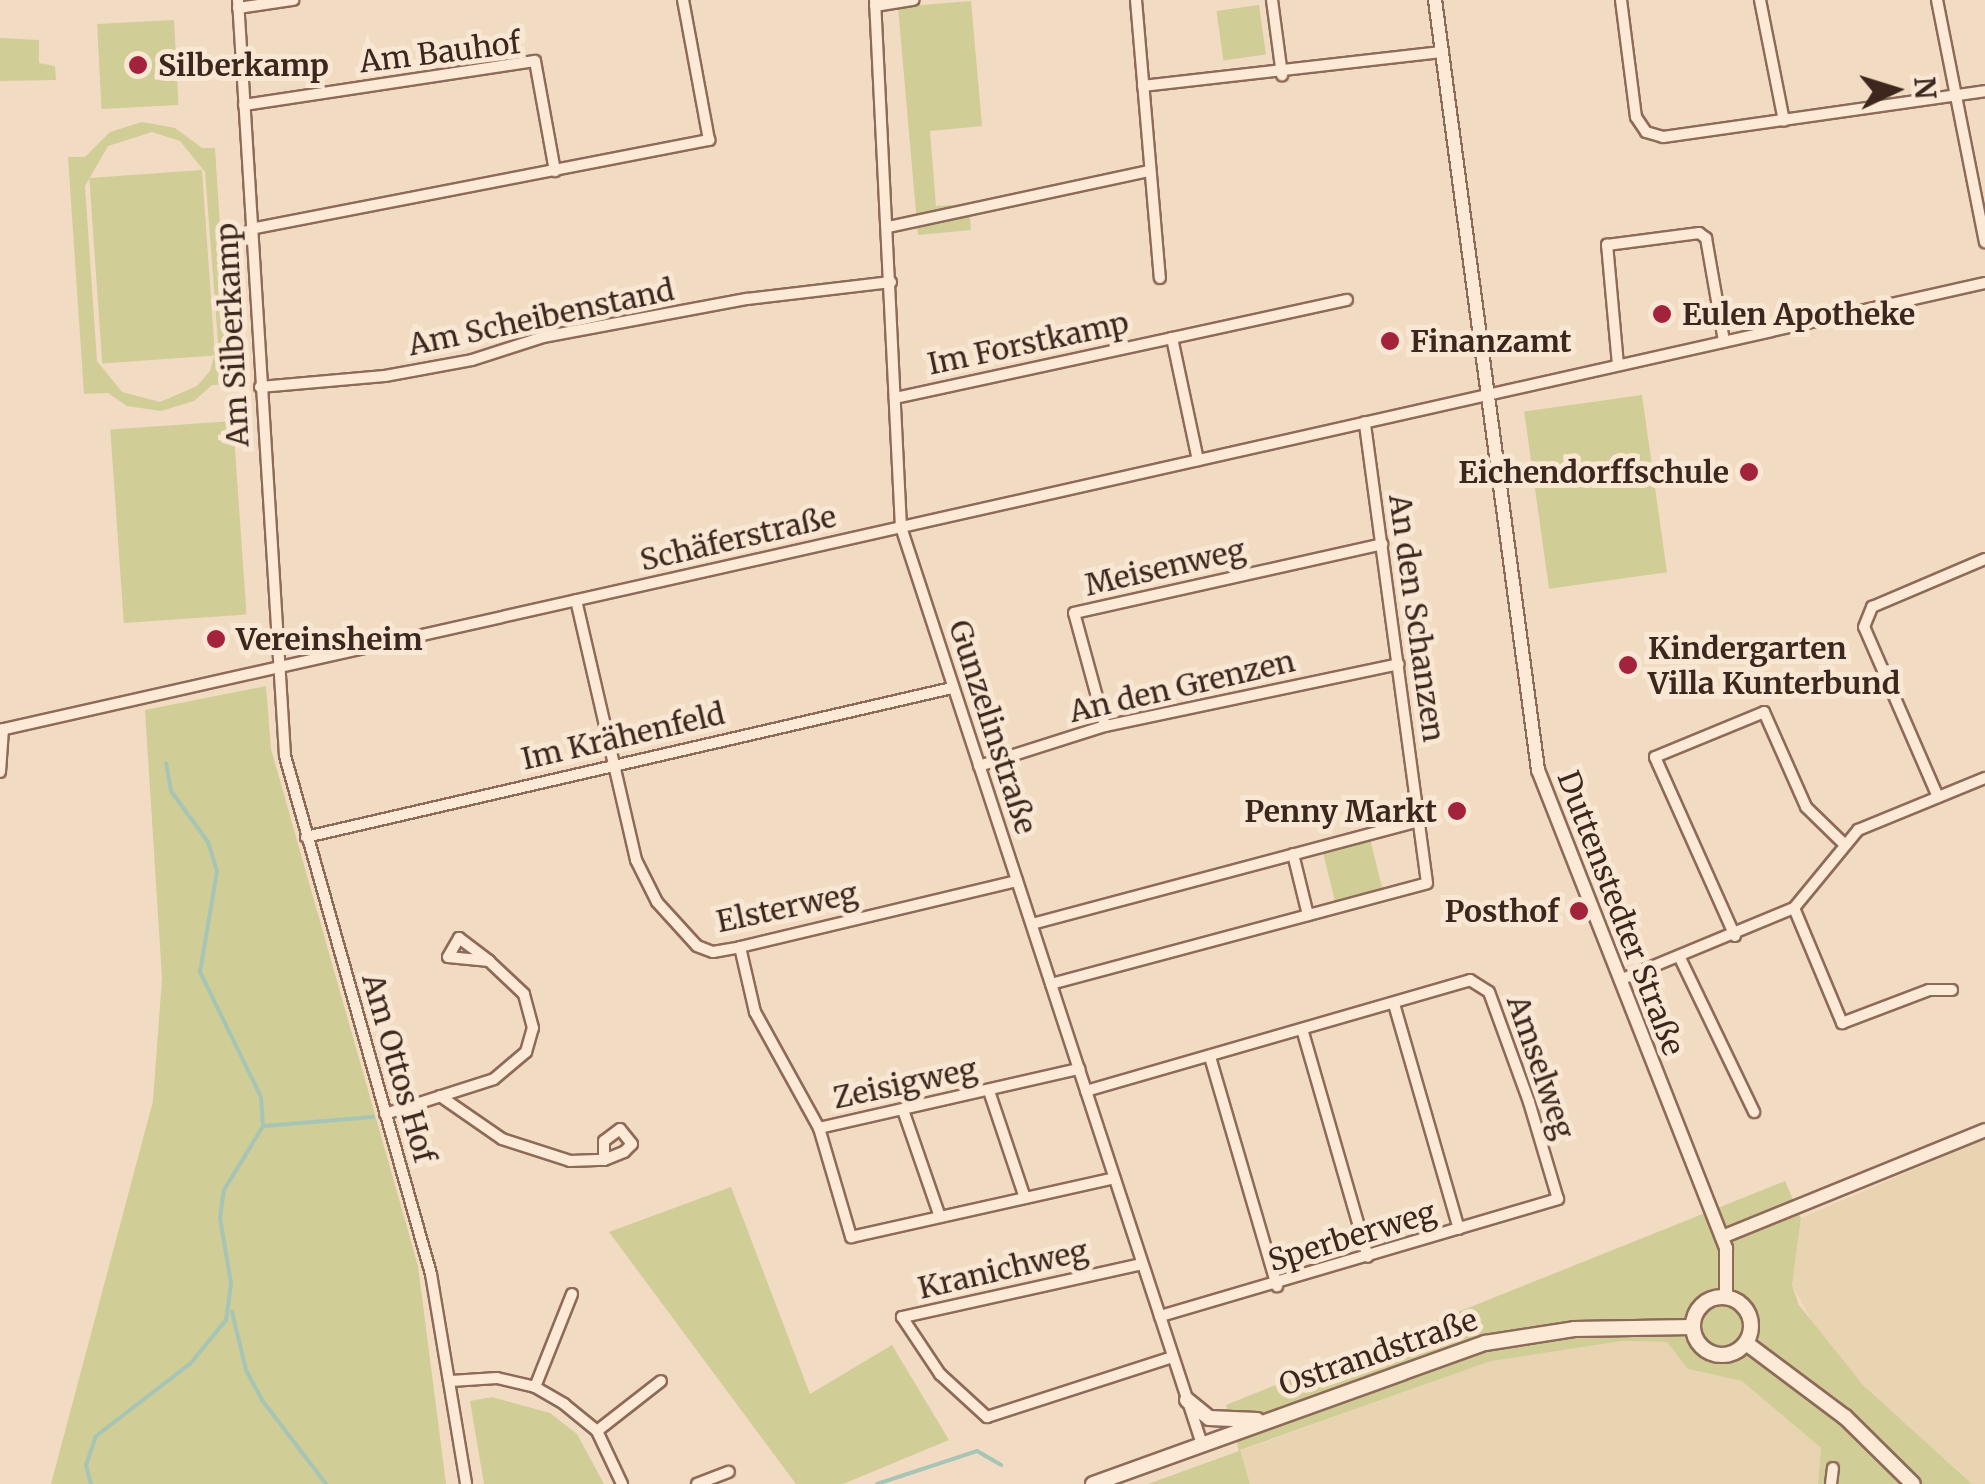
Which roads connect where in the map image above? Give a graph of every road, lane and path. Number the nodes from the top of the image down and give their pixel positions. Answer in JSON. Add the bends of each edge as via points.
{"nodes":[{"id":1,"x":293,"y":0,"type":"edge"},
{"id":2,"x":683,"y":0,"type":"edge"},
{"id":3,"x":914,"y":0,"type":"edge"},
{"id":4,"x":1136,"y":0,"type":"edge"},
{"id":5,"x":1272,"y":0,"type":"edge"},
{"id":6,"x":1435,"y":0,"type":"edge"},
{"id":7,"x":1622,"y":0,"type":"edge"},
{"id":8,"x":1760,"y":0,"type":"edge"},
{"id":9,"x":1937,"y":0,"type":"edge"},
{"id":10,"x":875,"y":3,"type":"edge"},
{"id":11,"x":238,"y":4,"type":"edge"},
{"id":12,"x":1442,"y":52,"type":"junction"},
{"id":13,"x":1282,"y":74,"type":"junction"},
{"id":14,"x":1143,"y":86,"type":"junction"},
{"id":15,"x":1985,"y":91,"type":"edge"},
{"id":16,"x":1956,"y":97,"type":"junction"},
{"id":17,"x":244,"y":105,"type":"junction"},
{"id":18,"x":1784,"y":121,"type":"junction"},
{"id":19,"x":556,"y":171,"type":"junction"},
{"id":20,"x":1150,"y":171,"type":"junction"},
{"id":21,"x":888,"y":227,"type":"junction"},
{"id":22,"x":251,"y":229,"type":"junction"},
{"id":23,"x":1985,"y":242,"type":"edge"},
{"id":24,"x":1160,"y":278,"type":"dead end"},
{"id":25,"x":890,"y":282,"type":"junction"},
{"id":26,"x":1985,"y":283,"type":"edge"},
{"id":27,"x":1346,"y":300,"type":"dead end"},
{"id":28,"x":1172,"y":338,"type":"junction"},
{"id":29,"x":1724,"y":342,"type":"junction"},
{"id":30,"x":1618,"y":366,"type":"junction"},
{"id":31,"x":260,"y":387,"type":"junction"},
{"id":32,"x":1487,"y":395,"type":"junction"},
{"id":33,"x":895,"y":398,"type":"junction"},
{"id":34,"x":1365,"y":422,"type":"junction"},
{"id":35,"x":1198,"y":460,"type":"junction"},
{"id":36,"x":901,"y":527,"type":"junction"},
{"id":37,"x":1382,"y":544,"type":"junction"},
{"id":38,"x":1985,"y":559,"type":"edge"},
{"id":39,"x":576,"y":600,"type":"junction"},
{"id":40,"x":1399,"y":664,"type":"junction"},
{"id":41,"x":276,"y":668,"type":"junction"},
{"id":42,"x":952,"y":688,"type":"junction"},
{"id":43,"x":1105,"y":726,"type":"junction"},
{"id":44,"x":2,"y":730,"type":"edge"},
{"id":45,"x":613,"y":764,"type":"junction"},
{"id":46,"x":979,"y":766,"type":"junction"},
{"id":47,"x":0,"y":772,"type":"edge"},
{"id":48,"x":1985,"y":778,"type":"edge"},
{"id":49,"x":1938,"y":797,"type":"junction"},
{"id":50,"x":1419,"y":821,"type":"junction"},
{"id":51,"x":306,"y":837,"type":"junction"},
{"id":52,"x":1842,"y":842,"type":"junction"},
{"id":53,"x":1293,"y":854,"type":"junction"},
{"id":54,"x":1017,"y":880,"type":"junction"},
{"id":55,"x":1794,"y":908,"type":"junction"},
{"id":56,"x":1308,"y":915,"type":"junction"},
{"id":57,"x":1032,"y":924,"type":"junction"},
{"id":58,"x":1735,"y":936,"type":"junction"},
{"id":59,"x":740,"y":946,"type":"junction"},
{"id":60,"x":1680,"y":958,"type":"junction"},
{"id":61,"x":489,"y":961,"type":"dead end"},
{"id":62,"x":1620,"y":980,"type":"junction"},
{"id":63,"x":1051,"y":984,"type":"junction"},
{"id":64,"x":1952,"y":990,"type":"dead end"},
{"id":65,"x":1394,"y":1004,"type":"junction"},
{"id":66,"x":1302,"y":1029,"type":"junction"},
{"id":67,"x":1210,"y":1057,"type":"junction"},
{"id":68,"x":1078,"y":1069,"type":"junction"},
{"id":69,"x":989,"y":1091,"type":"junction"},
{"id":70,"x":1086,"y":1091,"type":"junction"},
{"id":71,"x":440,"y":1096,"type":"junction"},
{"id":72,"x":903,"y":1110,"type":"junction"},
{"id":73,"x":1754,"y":1112,"type":"dead end"},
{"id":74,"x":386,"y":1114,"type":"junction"},
{"id":75,"x":818,"y":1128,"type":"junction"},
{"id":76,"x":1985,"y":1130,"type":"edge"},
{"id":77,"x":604,"y":1160,"type":"dead end"},
{"id":78,"x":1114,"y":1178,"type":"junction"},
{"id":79,"x":1025,"y":1198,"type":"junction"},
{"id":80,"x":1558,"y":1200,"type":"joint"},
{"id":81,"x":940,"y":1217,"type":"junction"},
{"id":82,"x":1459,"y":1230,"type":"junction"},
{"id":83,"x":1722,"y":1236,"type":"junction"},
{"id":84,"x":1368,"y":1257,"type":"junction"},
{"id":85,"x":1142,"y":1264,"type":"junction"},
{"id":86,"x":1276,"y":1286,"type":"junction"},
{"id":87,"x":572,"y":1294,"type":"dead end"},
{"id":88,"x":1726,"y":1296,"type":"junction"},
{"id":89,"x":1160,"y":1316,"type":"junction"},
{"id":90,"x":1692,"y":1327,"type":"junction"},
{"id":91,"x":1746,"y":1343,"type":"junction"},
{"id":92,"x":1174,"y":1357,"type":"junction"},
{"id":93,"x":451,"y":1381,"type":"junction"},
{"id":94,"x":660,"y":1381,"type":"dead end"},
{"id":95,"x":535,"y":1387,"type":"junction"},
{"id":96,"x":1187,"y":1400,"type":"junction"},
{"id":97,"x":1267,"y":1420,"type":"junction"},
{"id":98,"x":597,"y":1431,"type":"junction"},
{"id":99,"x":1202,"y":1444,"type":"junction"},
{"id":100,"x":1833,"y":1468,"type":"dead end"},
{"id":101,"x":729,"y":1472,"type":"dead end"},
{"id":102,"x":466,"y":1484,"type":"edge"},
{"id":103,"x":622,"y":1484,"type":"edge"},
{"id":104,"x":697,"y":1484,"type":"edge"},
{"id":105,"x":1093,"y":1484,"type":"edge"},
{"id":106,"x":1830,"y":1484,"type":"edge"},
{"id":107,"x":1914,"y":1484,"type":"edge"}],
"edges":[{"from":1,"to":11,"type":"street"},
{"from":2,"to":19,"type":"street","via":[[710,140]]},
{"from":3,"to":10,"type":"street"},
{"from":4,"to":14,"type":"street"},
{"from":5,"to":13,"type":"street"},
{"from":6,"to":12,"type":"street","name":"Duttenstedter Straße"},
{"from":7,"to":18,"type":"street","via":[[1636,117],[1646,132],[1663,138]]},
{"from":8,"to":18,"type":"street"},
{"from":9,"to":16,"type":"street"},
{"from":10,"to":21,"type":"street","name":"Gunzelinstraße"},
{"from":11,"to":17,"type":"street","name":"Am Silberkamp"},
{"from":12,"to":13,"type":"street"},
{"from":12,"to":32,"type":"street","name":"Duttenstedter Straße"},
{"from":13,"to":14,"type":"street"},
{"from":14,"to":20,"type":"street"},
{"from":15,"to":16,"type":"street"},
{"from":16,"to":18,"type":"street"},
{"from":16,"to":23,"type":"street"},
{"from":17,"to":19,"type":"street","name":"Am Bauhof","via":[[535,61]]},
{"from":17,"to":22,"type":"street","name":"Am Silberkamp"},
{"from":19,"to":22,"type":"street"},
{"from":20,"to":21,"type":"street"},
{"from":20,"to":24,"type":"street"},
{"from":21,"to":25,"type":"street","name":"Gunzelinstraße"},
{"from":22,"to":31,"type":"street","name":"Am Silberkamp"},
{"from":25,"to":31,"type":"street","name":"Am Scheibenstand","via":[[747,299],[543,336],[472,360],[385,376]]},
{"from":25,"to":33,"type":"street","name":"Gunzelinstraße"},
{"from":26,"to":29,"type":"street","name":"Schäferstraße"},
{"from":27,"to":28,"type":"street","name":"Im Forstkamp"},
{"from":28,"to":33,"type":"street","name":"Im Forstkamp"},
{"from":28,"to":35,"type":"street","name":"Im Forstkamp"},
{"from":29,"to":30,"type":"street","name":"Schäferstraße"},
{"from":29,"to":30,"type":"street","via":[[1706,238],[1700,233],[1608,245]]},
{"from":30,"to":32,"type":"street","name":"Schäferstraße"},
{"from":31,"to":41,"type":"street","name":"Am Silberkamp"},
{"from":32,"to":34,"type":"street","name":"Schäferstraße"},
{"from":32,"to":62,"type":"street","name":"Duttenstedter Straße","via":[[1538,770]]},
{"from":33,"to":36,"type":"street","name":"Gunzelinstraße"},
{"from":34,"to":35,"type":"street","name":"Schäferstraße"},
{"from":34,"to":37,"type":"street","name":"An den Schanzen"},
{"from":35,"to":36,"type":"street","name":"Schäferstraße"},
{"from":36,"to":39,"type":"street","name":"Schäferstraße"},
{"from":36,"to":42,"type":"street","name":"Gunzelinstraße"},
{"from":37,"to":40,"type":"street","name":"An den Schanzen"},
{"from":37,"to":43,"type":"street","name":"Meisenweg","via":[[1074,613]]},
{"from":38,"to":49,"type":"street","via":[[1872,607],[1864,627]]},
{"from":39,"to":41,"type":"street","name":"Schäferstraße"},
{"from":39,"to":45,"type":"street","name":"Elsterweg"},
{"from":40,"to":43,"type":"street","name":"An den Grenzen"},
{"from":40,"to":50,"type":"street","name":"An den Schanzen"},
{"from":41,"to":44,"type":"street","name":"Schäferstraße"},
{"from":41,"to":51,"type":"street","name":"Am Ottos Hof","via":[[285,756]]},
{"from":42,"to":45,"type":"street","name":"Im Krähenfeld"},
{"from":42,"to":46,"type":"street","name":"Gunzelinstraße"},
{"from":43,"to":46,"type":"street","name":"An den Grenzen"},
{"from":44,"to":47,"type":"street"},
{"from":45,"to":51,"type":"street","name":"Im Krähenfeld"},
{"from":45,"to":59,"type":"street","name":"Elsterweg","via":[[636,860],[657,902],[697,946],[713,952]]},
{"from":46,"to":54,"type":"street","name":"Gunzelinstraße"},
{"from":48,"to":49,"type":"street"},
{"from":49,"to":52,"type":"street"},
{"from":50,"to":53,"type":"street"},
{"from":50,"to":56,"type":"street","name":"An den Schanzen","via":[[1426,882]]},
{"from":51,"to":74,"type":"street","name":"Am Ottos Hof"},
{"from":52,"to":55,"type":"street"},
{"from":52,"to":58,"type":"street","via":[[1806,807],[1764,712],[1655,756]]},
{"from":53,"to":56,"type":"street"},
{"from":53,"to":57,"type":"street"},
{"from":54,"to":57,"type":"street","name":"Gunzelinstraße"},
{"from":54,"to":59,"type":"street","name":"Elsterweg"},
{"from":55,"to":58,"type":"street"},
{"from":55,"to":64,"type":"street","via":[[1842,1023],[1929,990]]},
{"from":56,"to":63,"type":"street","name":"An den Schanzen"},
{"from":57,"to":63,"type":"street","name":"Gunzelinstraße"},
{"from":58,"to":60,"type":"street"},
{"from":59,"to":75,"type":"street","name":"Zeisigweg","via":[[756,1012]]},
{"from":60,"to":62,"type":"street"},
{"from":60,"to":73,"type":"street"},
{"from":61,"to":71,"type":"street","via":[[532,1010],[526,1052],[504,1074]]},
{"from":62,"to":83,"type":"street","name":"Duttenstedter Straße"},
{"from":63,"to":68,"type":"street","name":"Gunzelinstraße"},
{"from":65,"to":66,"type":"street","name":"Amselweg"},
{"from":65,"to":80,"type":"street","name":"Amselweg","via":[[1470,980],[1489,992]]},
{"from":65,"to":82,"type":"street"},
{"from":66,"to":67,"type":"street","name":"Amselweg"},
{"from":66,"to":84,"type":"street"},
{"from":67,"to":70,"type":"street","name":"Amselweg"},
{"from":67,"to":86,"type":"street"},
{"from":68,"to":69,"type":"street","name":"Zeisigweg"},
{"from":68,"to":70,"type":"street","name":"Gunzelinstraße"},
{"from":69,"to":72,"type":"street","name":"Zeisigweg"},
{"from":69,"to":79,"type":"street"},
{"from":70,"to":78,"type":"street","name":"Gunzelinstraße"},
{"from":71,"to":74,"type":"street"},
{"from":71,"to":77,"type":"street","via":[[502,1139],[544,1156]]},
{"from":72,"to":75,"type":"street","name":"Zeisigweg"},
{"from":72,"to":81,"type":"street"},
{"from":74,"to":93,"type":"street","name":"Am Ottos Hof"},
{"from":75,"to":81,"type":"street","via":[[851,1237]]},
{"from":76,"to":83,"type":"street"},
{"from":78,"to":79,"type":"street"},
{"from":78,"to":85,"type":"street","name":"Gunzelinstraße"},
{"from":79,"to":81,"type":"street"},
{"from":80,"to":82,"type":"street","name":"Sperberweg"},
{"from":82,"to":84,"type":"street","name":"Sperberweg"},
{"from":83,"to":88,"type":"street","name":"Duttenstedter Straße","via":[[1730,1268]]},
{"from":84,"to":86,"type":"street","name":"Sperberweg"},
{"from":85,"to":89,"type":"street","name":"Gunzelinstraße"},
{"from":85,"to":92,"type":"street","name":"Kranichweg","via":[[902,1317],[940,1374],[987,1416]]},
{"from":86,"to":89,"type":"street","name":"Sperberweg"},
{"from":87,"to":95,"type":"street"},
{"from":88,"to":90,"type":"main road","via":[[1702,1304]]},
{"from":88,"to":91,"type":"main road","via":[[1747,1311]]},
{"from":89,"to":92,"type":"street","name":"Gunzelinstraße"},
{"from":90,"to":91,"type":"main road","via":[[1698,1344],[1713,1354],[1731,1354]]},
{"from":90,"to":97,"type":"main road","name":"Ostrandstraße","via":[[1510,1337]]},
{"from":91,"to":107,"type":"main road","via":[[1845,1418]]},
{"from":92,"to":96,"type":"street","name":"Gunzelinstraße"},
{"from":93,"to":95,"type":"street","via":[[496,1378]]},
{"from":93,"to":102,"type":"street","name":"Am Ottos Hof"},
{"from":94,"to":98,"type":"street"},
{"from":95,"to":98,"type":"street"},
{"from":96,"to":97,"type":"main road","via":[[1209,1418]]},
{"from":96,"to":99,"type":"street","name":"Gunzelinstraße"},
{"from":97,"to":99,"type":"main road","name":"Ostrandstraße"},
{"from":98,"to":103,"type":"street"},
{"from":99,"to":105,"type":"main road","name":"Ostrandstraße"},
{"from":100,"to":106,"type":"street"},
{"from":101,"to":104,"type":"street"}]}
